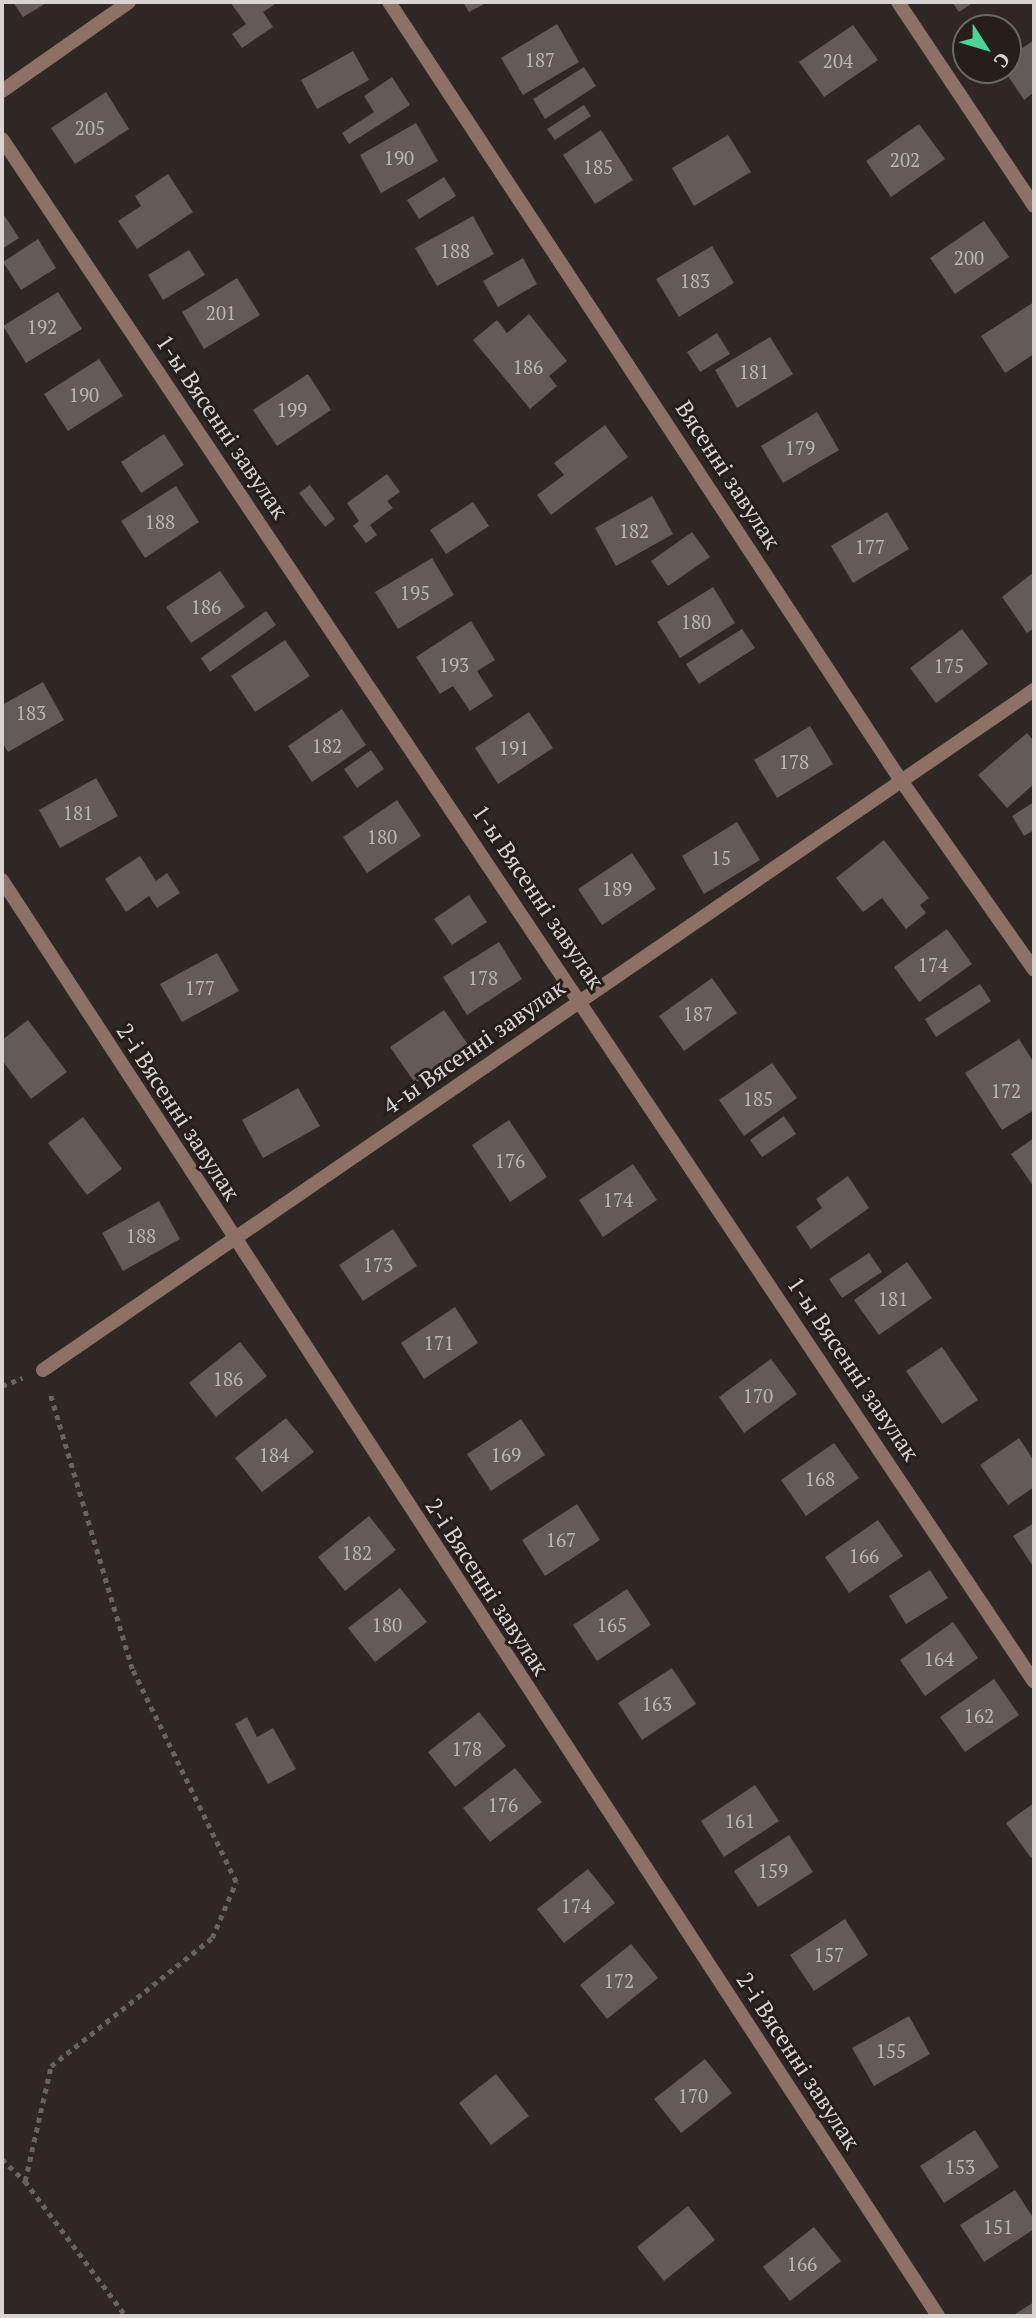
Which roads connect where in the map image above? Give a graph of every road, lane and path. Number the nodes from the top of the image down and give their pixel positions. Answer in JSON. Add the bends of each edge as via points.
{"nodes":[{"id":1,"x":129,"y":2,"type":"edge"},
{"id":2,"x":389,"y":2,"type":"edge"},
{"id":3,"x":898,"y":2,"type":"edge"},
{"id":4,"x":2,"y":90,"type":"edge"},
{"id":5,"x":2,"y":139,"type":"edge"},
{"id":6,"x":1034,"y":206,"type":"edge"},
{"id":7,"x":1034,"y":690,"type":"edge"},
{"id":8,"x":900,"y":779,"type":"junction"},
{"id":9,"x":2,"y":880,"type":"edge"},
{"id":10,"x":1034,"y":970,"type":"edge"},
{"id":11,"x":580,"y":1001,"type":"junction"},
{"id":12,"x":234,"y":1241,"type":"junction"},
{"id":13,"x":43,"y":1370,"type":"joint"},
{"id":14,"x":1034,"y":1682,"type":"edge"},
{"id":15,"x":2,"y":2159,"type":"edge"},
{"id":16,"x":25,"y":2181,"type":"junction"},
{"id":17,"x":126,"y":2316,"type":"edge"},
{"id":18,"x":938,"y":2316,"type":"edge"}],
"edges":[{"from":1,"to":4,"type":"street"},
{"from":2,"to":8,"type":"street","name":"Вясенні завулак"},
{"from":3,"to":6,"type":"street"},
{"from":5,"to":11,"type":"street","name":"1-ы Вясенні завулак"},
{"from":7,"to":8,"type":"street","name":"4-ы Вясенні завулак"},
{"from":8,"to":10,"type":"street","name":"Вясенні завулак"},
{"from":8,"to":11,"type":"street","name":"4-ы Вясенні завулак"},
{"from":9,"to":12,"type":"street","name":"2-і Вясенні завулак"},
{"from":11,"to":12,"type":"street","name":"4-ы Вясенні завулак"},
{"from":11,"to":14,"type":"street","name":"1-ы Вясенні завулак"},
{"from":12,"to":13,"type":"street","name":"4-ы Вясенні завулак"},
{"from":12,"to":18,"type":"street","name":"2-і Вясенні завулак"},
{"from":13,"to":16,"type":"path","via":[[132,1669],[236,1882],[212,1938],[51,2066]]},
{"from":15,"to":16,"type":"path"},
{"from":16,"to":17,"type":"path"}]}
